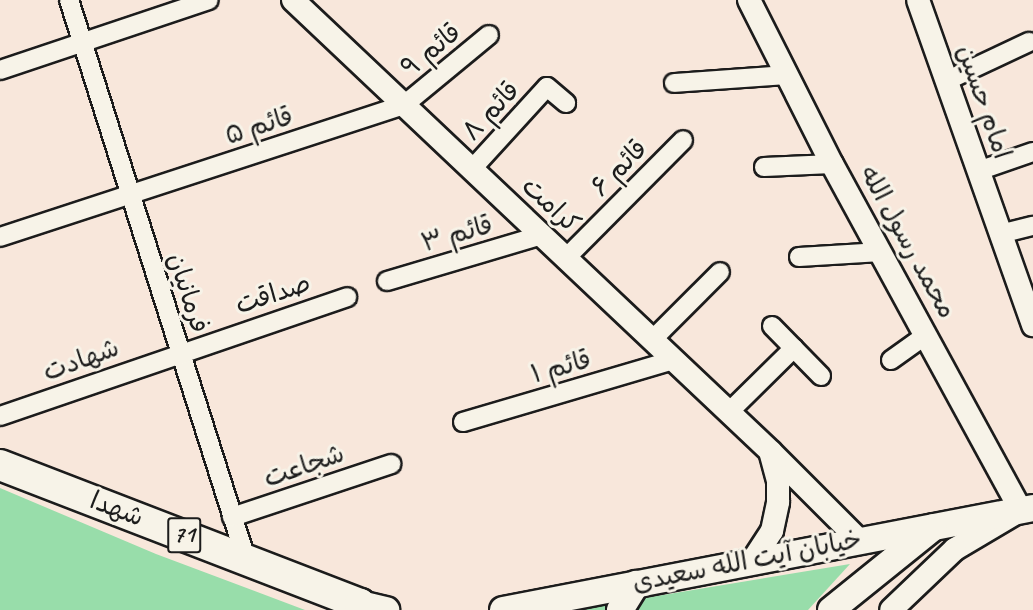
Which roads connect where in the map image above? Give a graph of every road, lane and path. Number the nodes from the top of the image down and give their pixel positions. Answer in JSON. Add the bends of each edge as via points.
{"nodes":[{"id":1,"x":69,"y":0,"type":"edge"},
{"id":2,"x":209,"y":0,"type":"edge"},
{"id":3,"x":293,"y":0,"type":"edge"},
{"id":4,"x":749,"y":0,"type":"edge"},
{"id":5,"x":918,"y":0,"type":"edge"},
{"id":6,"x":489,"y":35,"type":"dead end"},
{"id":7,"x":82,"y":42,"type":"junction"},
{"id":8,"x":1029,"y":42,"type":"dead end"},
{"id":9,"x":0,"y":70,"type":"edge"},
{"id":10,"x":785,"y":75,"type":"junction"},
{"id":11,"x":946,"y":81,"type":"junction"},
{"id":12,"x":674,"y":83,"type":"dead end"},
{"id":13,"x":566,"y":103,"type":"dead end"},
{"id":14,"x":404,"y":105,"type":"junction"},
{"id":15,"x":683,"y":140,"type":"dead end"},
{"id":16,"x":1033,"y":152,"type":"edge"},
{"id":17,"x":832,"y":164,"type":"junction"},
{"id":18,"x":764,"y":167,"type":"dead end"},
{"id":19,"x":472,"y":169,"type":"junction"},
{"id":20,"x":978,"y":171,"type":"junction"},
{"id":21,"x":130,"y":195,"type":"junction"},
{"id":22,"x":1033,"y":226,"type":"edge"},
{"id":23,"x":1000,"y":234,"type":"junction"},
{"id":24,"x":542,"y":235,"type":"junction"},
{"id":25,"x":0,"y":237,"type":"edge"},
{"id":26,"x":881,"y":252,"type":"junction"},
{"id":27,"x":799,"y":257,"type":"dead end"},
{"id":28,"x":566,"y":258,"type":"junction"},
{"id":29,"x":720,"y":272,"type":"dead end"},
{"id":30,"x":387,"y":281,"type":"dead end"},
{"id":31,"x":347,"y":297,"type":"dead end"},
{"id":32,"x":1033,"y":325,"type":"edge"},
{"id":33,"x":772,"y":326,"type":"dead end"},
{"id":34,"x":926,"y":335,"type":"junction"},
{"id":35,"x":652,"y":340,"type":"junction"},
{"id":36,"x":794,"y":348,"type":"junction"},
{"id":37,"x":180,"y":351,"type":"junction"},
{"id":38,"x":674,"y":360,"type":"junction"},
{"id":39,"x":891,"y":360,"type":"dead end"},
{"id":40,"x":821,"y":376,"type":"dead end"},
{"id":41,"x":729,"y":412,"type":"junction"},
{"id":42,"x":0,"y":416,"type":"edge"},
{"id":43,"x":463,"y":422,"type":"dead end"},
{"id":44,"x":771,"y":452,"type":"junction"},
{"id":45,"x":391,"y":464,"type":"dead end"},
{"id":46,"x":0,"y":465,"type":"edge"},
{"id":47,"x":1027,"y":509,"type":"edge"},
{"id":48,"x":232,"y":517,"type":"junction"},
{"id":49,"x":939,"y":523,"type":"junction"},
{"id":50,"x":858,"y":539,"type":"junction"},
{"id":51,"x":246,"y":559,"type":"junction"},
{"id":52,"x":753,"y":560,"type":"junction"},
{"id":53,"x":636,"y":584,"type":"junction"},
{"id":54,"x":370,"y":608,"type":"edge"},
{"id":55,"x":513,"y":609,"type":"edge"},
{"id":56,"x":620,"y":610,"type":"edge"},
{"id":57,"x":831,"y":610,"type":"edge"},
{"id":58,"x":891,"y":610,"type":"edge"}],
"edges":[{"from":1,"to":7,"type":"street","name":"فرمانیان"},
{"from":2,"to":7,"type":"street"},
{"from":3,"to":14,"type":"street","name":"کرامت"},
{"from":4,"to":10,"type":"street","name":"محمد رسول الله"},
{"from":5,"to":11,"type":"street","name":"امام حسین"},
{"from":6,"to":14,"type":"street","name":"قائم ۹"},
{"from":7,"to":9,"type":"street"},
{"from":7,"to":21,"type":"street","name":"فرمانیان"},
{"from":8,"to":11,"type":"street"},
{"from":10,"to":12,"type":"street"},
{"from":10,"to":17,"type":"street","name":"محمد رسول الله"},
{"from":11,"to":20,"type":"street","name":"امام حسین"},
{"from":13,"to":19,"type":"street","name":"قائم ۸","via":[[547,87]]},
{"from":14,"to":19,"type":"street","name":"کرامت"},
{"from":14,"to":21,"type":"street","name":"قائم ۵"},
{"from":15,"to":28,"type":"street","name":"قائم ۶"},
{"from":16,"to":20,"type":"street"},
{"from":17,"to":18,"type":"street"},
{"from":17,"to":26,"type":"street","name":"محمد رسول الله"},
{"from":19,"to":24,"type":"street","name":"کرامت"},
{"from":20,"to":23,"type":"street","name":"امام حسین"},
{"from":21,"to":25,"type":"street","name":"قائم ۵"},
{"from":21,"to":37,"type":"street","name":"فرمانیان"},
{"from":22,"to":23,"type":"street"},
{"from":23,"to":32,"type":"street","name":"امام حسین"},
{"from":24,"to":28,"type":"street","name":"کرامت"},
{"from":24,"to":30,"type":"street","name":"قائم ۳"},
{"from":26,"to":27,"type":"street"},
{"from":26,"to":34,"type":"street","name":"محمد رسول الله"},
{"from":28,"to":35,"type":"street","name":"کرامت"},
{"from":29,"to":35,"type":"street"},
{"from":31,"to":37,"type":"street","name":"صداقت"},
{"from":33,"to":36,"type":"street"},
{"from":34,"to":39,"type":"street"},
{"from":34,"to":47,"type":"street","name":"محمد رسول الله"},
{"from":35,"to":38,"type":"street","name":"کرامت"},
{"from":36,"to":40,"type":"street"},
{"from":36,"to":41,"type":"street"},
{"from":37,"to":42,"type":"street","name":"شهادت"},
{"from":37,"to":48,"type":"street","name":"فرمانیان"},
{"from":38,"to":41,"type":"street","name":"کرامت"},
{"from":38,"to":43,"type":"street","name":"قائم ۱"},
{"from":41,"to":44,"type":"street","name":"کرامت"},
{"from":44,"to":50,"type":"street","name":"کرامت"},
{"from":44,"to":52,"type":"street","via":[[778,502],[772,531]]},
{"from":45,"to":48,"type":"street","name":"شجاعت"},
{"from":46,"to":51,"type":"highway","name":"شهدا","number":"71"},
{"from":47,"to":49,"type":"main road","name":"خیابان آیت الله سعیدی"},
{"from":47,"to":58,"type":"street","via":[[955,549]]},
{"from":48,"to":51,"type":"street","name":"فرمانیان"},
{"from":49,"to":50,"type":"main road","name":"خیابان آیت الله سعیدی"},
{"from":49,"to":57,"type":"main road","name":"خیابان آیت الله سعیدی"},
{"from":50,"to":52,"type":"main road","name":"خیابان آیت الله سعیدی"},
{"from":51,"to":54,"type":"highway","name":"شهدا","number":"71"},
{"from":52,"to":53,"type":"main road","name":"خیابان آیت الله سعیدی"},
{"from":53,"to":55,"type":"main road","name":"خیابان آیت الله سعیدی"},
{"from":53,"to":56,"type":"main road"}]}
